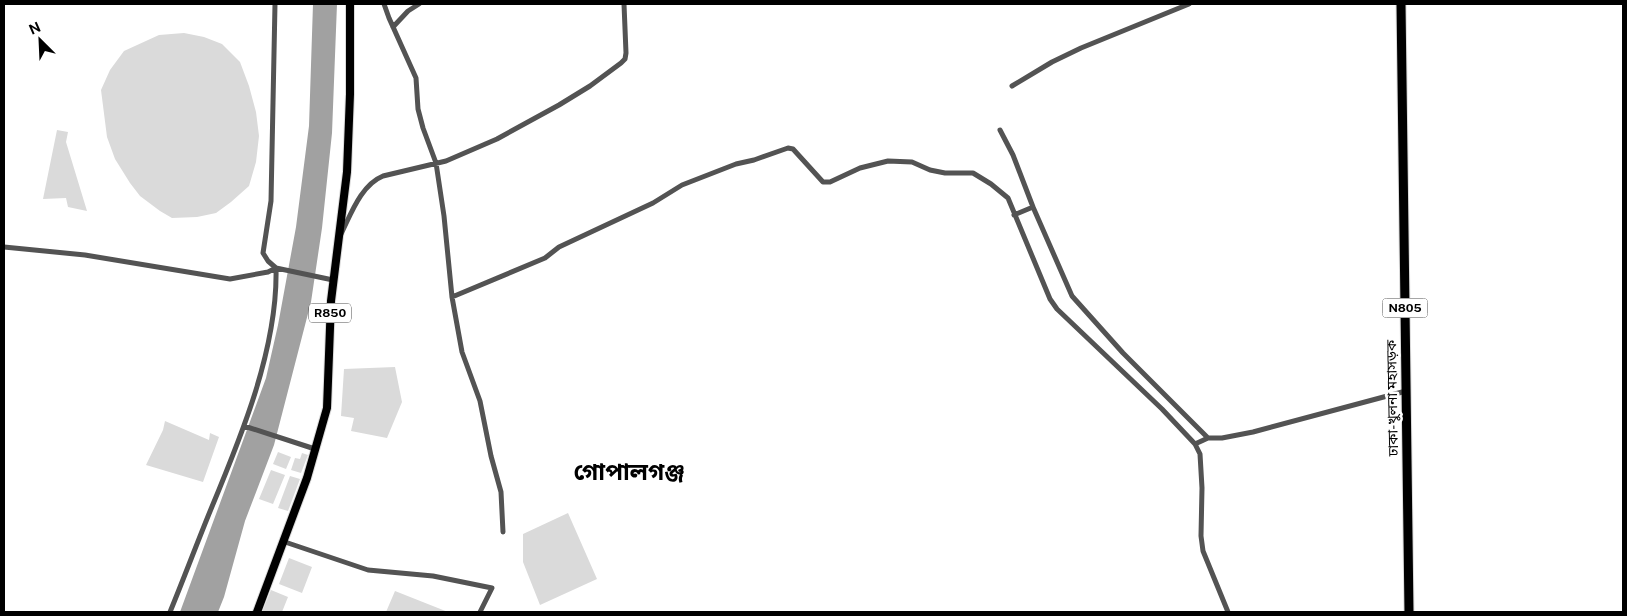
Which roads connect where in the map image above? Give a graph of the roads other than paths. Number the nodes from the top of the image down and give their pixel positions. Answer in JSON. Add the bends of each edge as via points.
{"nodes":[{"id":1,"x":275,"y":4,"type":"edge"},
{"id":2,"x":350,"y":4,"type":"edge"},
{"id":3,"x":384,"y":4,"type":"edge"},
{"id":4,"x":419,"y":4,"type":"edge"},
{"id":5,"x":630,"y":4,"type":"edge"},
{"id":6,"x":1189,"y":4,"type":"edge"},
{"id":7,"x":1402,"y":4,"type":"edge"},
{"id":8,"x":624,"y":5,"type":"edge"},
{"id":9,"x":393,"y":27,"type":"junction"},
{"id":10,"x":1012,"y":86,"type":"dead end"},
{"id":11,"x":1000,"y":130,"type":"dead end"},
{"id":12,"x":436,"y":163,"type":"junction"},
{"id":13,"x":1032,"y":207,"type":"junction"},
{"id":14,"x":1016,"y":214,"type":"junction"},
{"id":15,"x":339,"y":239,"type":"junction"},
{"id":16,"x":4,"y":247,"type":"edge"},
{"id":17,"x":279,"y":269,"type":"junction"},
{"id":18,"x":333,"y":280,"type":"junction"},
{"id":19,"x":452,"y":297,"type":"junction"},
{"id":20,"x":1406,"y":391,"type":"junction"},
{"id":21,"x":244,"y":426,"type":"junction"},
{"id":22,"x":1207,"y":438,"type":"junction"},
{"id":23,"x":1196,"y":444,"type":"junction"},
{"id":24,"x":315,"y":449,"type":"junction"},
{"id":25,"x":503,"y":532,"type":"dead end"},
{"id":26,"x":285,"y":542,"type":"junction"},
{"id":27,"x":170,"y":612,"type":"edge"},
{"id":28,"x":257,"y":612,"type":"edge"},
{"id":29,"x":480,"y":612,"type":"edge"},
{"id":30,"x":1228,"y":612,"type":"edge"},
{"id":31,"x":1409,"y":612,"type":"edge"}],
"edges":[{"from":1,"to":17,"type":"street","via":[[271,201],[262,253]]},
{"from":2,"to":15,"type":"main road","number":"R850","via":[[349,137]]},
{"from":3,"to":9,"type":"street"},
{"from":4,"to":9,"type":"street"},
{"from":5,"to":8,"type":"street"},
{"from":6,"to":10,"type":"street","via":[[1082,48]]},
{"from":7,"to":20,"type":"highway","name":"ঢাকা-খুলনা মহাসড়ক","number":"N805"},
{"from":8,"to":12,"type":"street","via":[[626,53],[625,59],[614,70],[514,130],[478,148]]},
{"from":9,"to":12,"type":"street","via":[[416,78],[418,109]]},
{"from":11,"to":13,"type":"street","via":[[1013,154]]},
{"from":12,"to":15,"type":"street","via":[[376,180],[359,199]]},
{"from":12,"to":19,"type":"street"},
{"from":13,"to":14,"type":"street"},
{"from":13,"to":22,"type":"street","via":[[1072,296]]},
{"from":14,"to":19,"type":"street","via":[[1008,198],[973,173],[945,173],[912,162],[888,161],[823,182],[793,149],[788,148],[682,185],[653,203],[559,247],[546,258]]},
{"from":14,"to":23,"type":"street","via":[[1050,299],[1057,308]]},
{"from":15,"to":18,"type":"main road","number":"R850"},
{"from":16,"to":17,"type":"street","via":[[85,255],[230,278]]},
{"from":17,"to":18,"type":"street"},
{"from":17,"to":21,"type":"street","via":[[274,312],[259,380]]},
{"from":18,"to":24,"type":"main road","number":"R850","via":[[327,408]]},
{"from":19,"to":25,"type":"street","via":[[462,352],[480,400],[501,492]]},
{"from":20,"to":22,"type":"street","via":[[1253,432]]},
{"from":20,"to":31,"type":"highway","name":"ঢাকা-খুলনা মহাসড়ক","number":"N805"},
{"from":21,"to":24,"type":"street"},
{"from":21,"to":27,"type":"street"},
{"from":22,"to":23,"type":"street"},
{"from":23,"to":30,"type":"street","via":[[1200,454],[1203,551]]},
{"from":24,"to":26,"type":"main road","number":"R850"},
{"from":26,"to":28,"type":"main road","number":"R850"},
{"from":26,"to":29,"type":"street","via":[[368,570],[433,576],[492,588]]}]}
